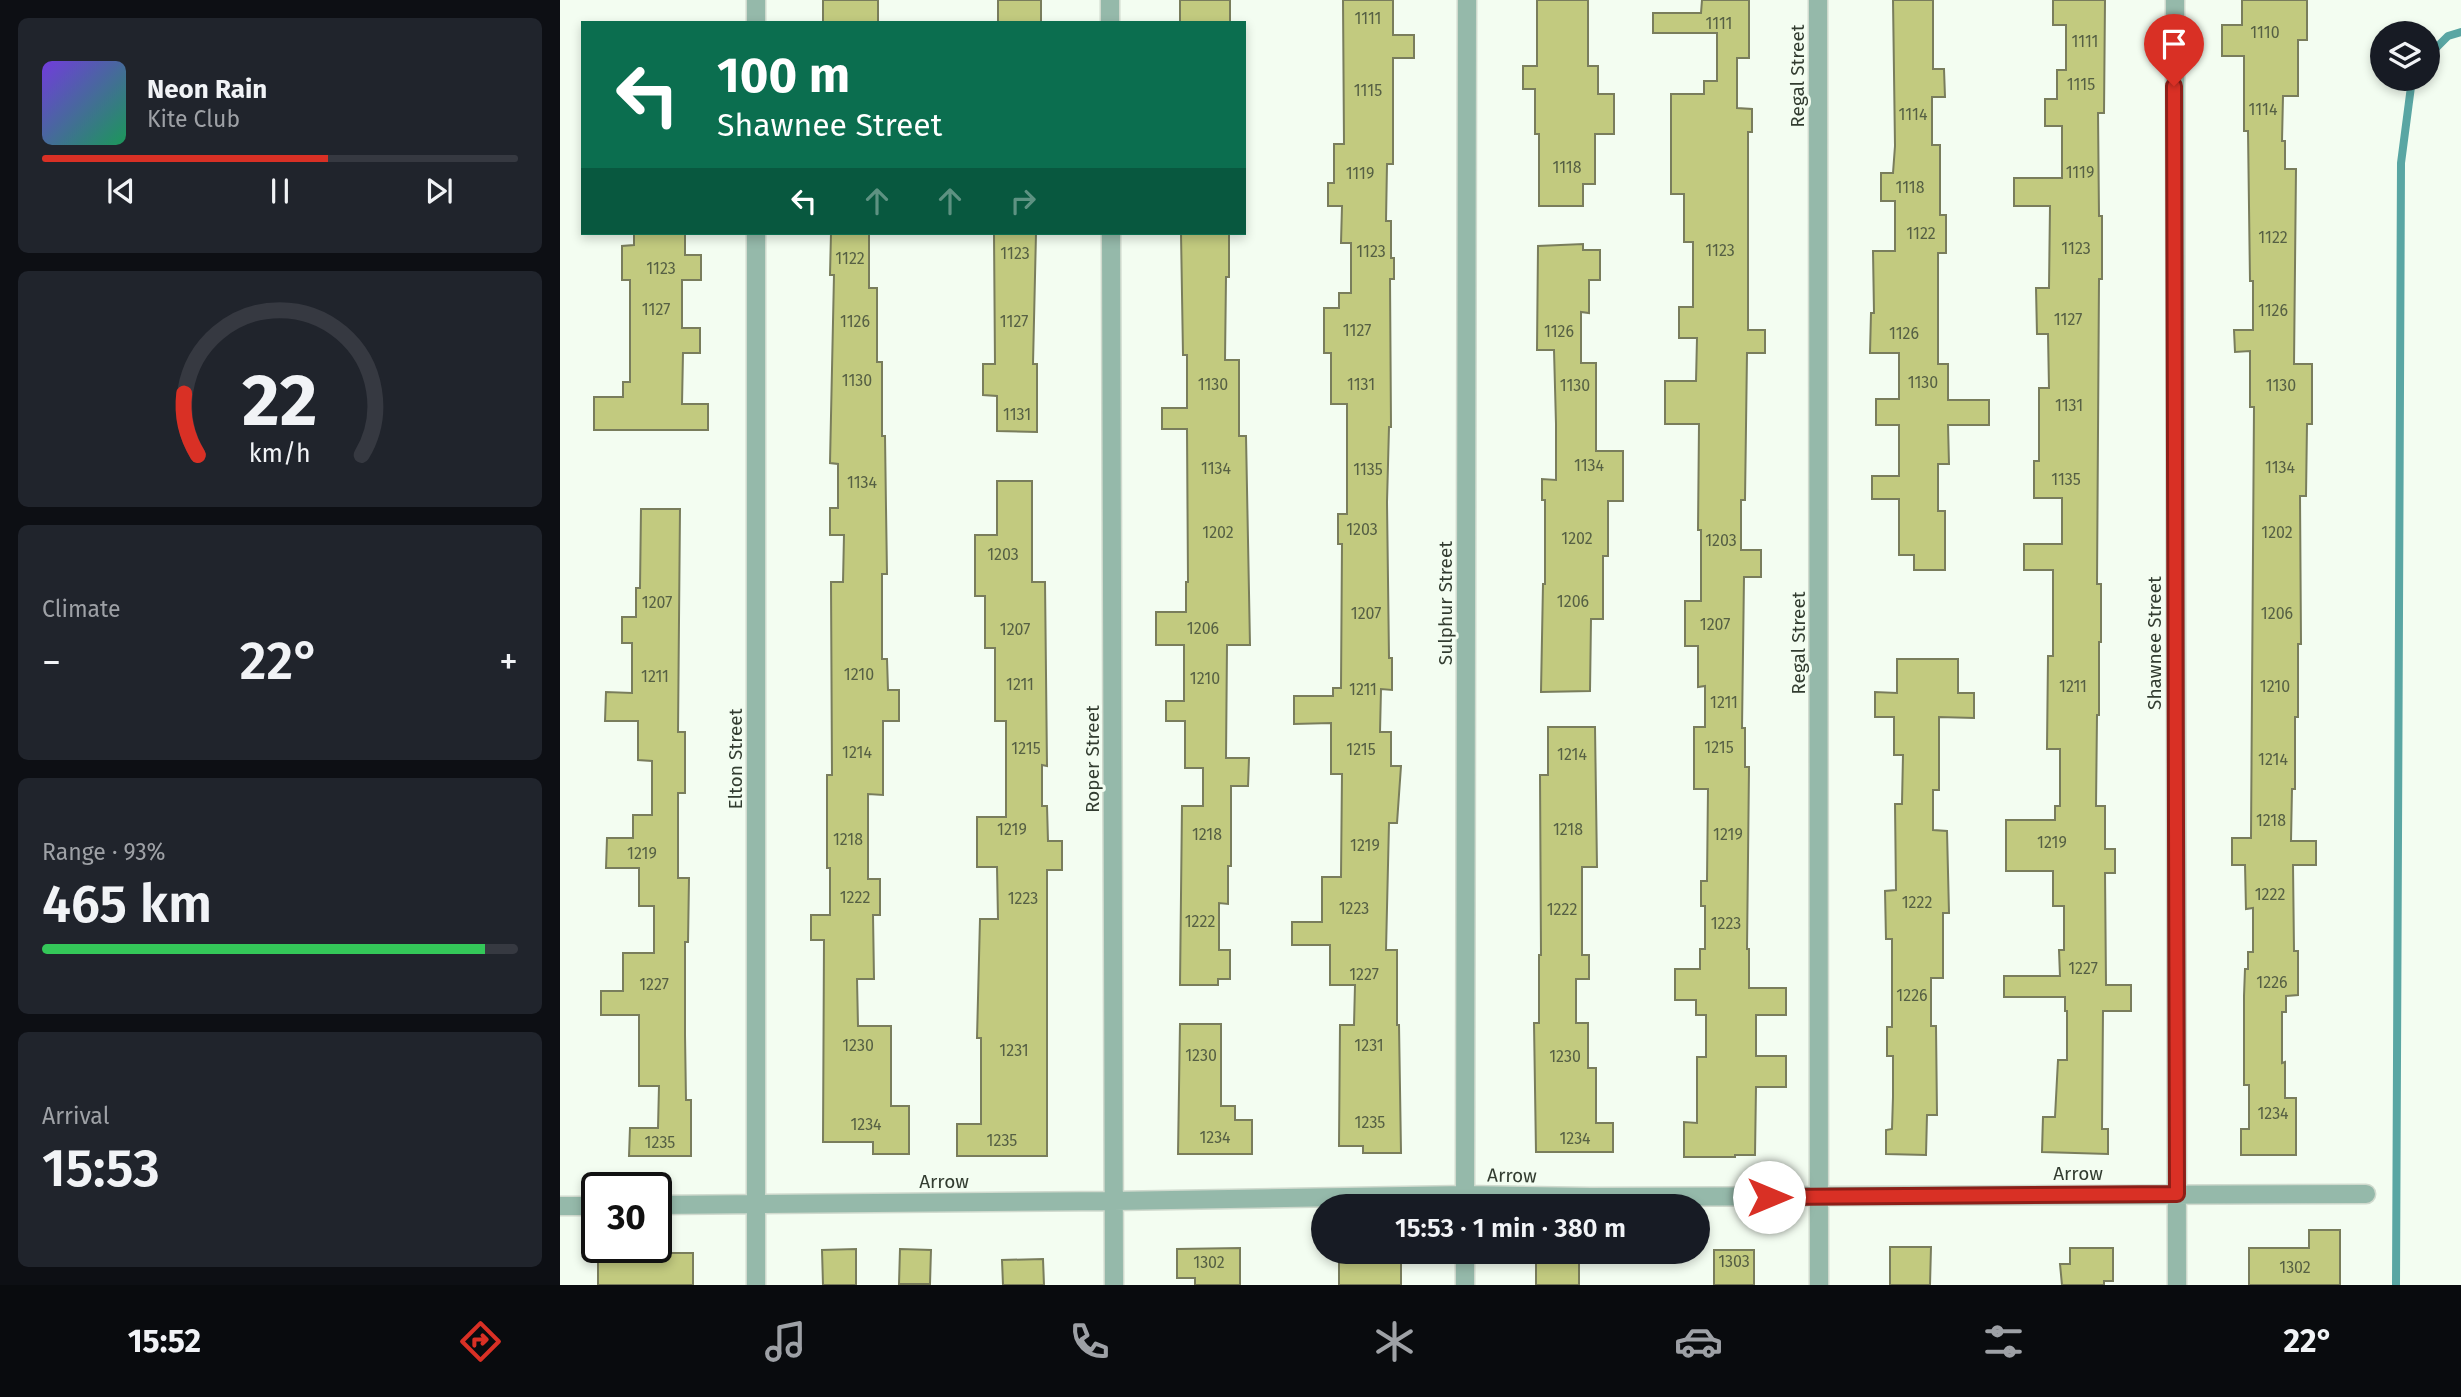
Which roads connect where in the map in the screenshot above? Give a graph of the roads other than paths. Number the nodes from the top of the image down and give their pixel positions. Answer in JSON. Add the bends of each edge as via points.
{"nodes":[{"id":1,"x":755,"y":0,"type":"edge"},
{"id":2,"x":1110,"y":0,"type":"edge"},
{"id":3,"x":1467,"y":0,"type":"edge"},
{"id":4,"x":1818,"y":0,"type":"edge"},
{"id":5,"x":2175,"y":0,"type":"edge"},
{"id":6,"x":755,"y":21,"type":"edge"},
{"id":7,"x":1110,"y":21,"type":"edge"},
{"id":8,"x":755,"y":235,"type":"edge"},
{"id":9,"x":1111,"y":235,"type":"edge"},
{"id":10,"x":1465,"y":1194,"type":"edge"},
{"id":11,"x":2177,"y":1194,"type":"junction"},
{"id":12,"x":2366,"y":1194,"type":"dead end"},
{"id":13,"x":1819,"y":1197,"type":"junction"},
{"id":14,"x":1710,"y":1198,"type":"edge"},
{"id":15,"x":1311,"y":1200,"type":"edge"},
{"id":16,"x":1114,"y":1201,"type":"junction"},
{"id":17,"x":755,"y":1203,"type":"junction"},
{"id":18,"x":672,"y":1205,"type":"edge"},
{"id":19,"x":560,"y":1206,"type":"edge"},
{"id":20,"x":581,"y":1206,"type":"edge"},
{"id":21,"x":1465,"y":1264,"type":"edge"},
{"id":22,"x":756,"y":1285,"type":"edge"},
{"id":23,"x":1114,"y":1285,"type":"edge"},
{"id":24,"x":1465,"y":1285,"type":"edge"},
{"id":25,"x":1819,"y":1285,"type":"edge"},
{"id":26,"x":2177,"y":1285,"type":"edge"}],
"edges":[{"from":1,"to":6,"type":"street"},
{"from":2,"to":7,"type":"street"},
{"from":3,"to":10,"type":"street","name":"Sulphur Street"},
{"from":4,"to":13,"type":"street","name":"Regal Street"},
{"from":5,"to":11,"type":"street","name":"Shawnee Street"},
{"from":8,"to":17,"type":"street","name":"Elton Street"},
{"from":9,"to":16,"type":"street","name":"Roper Street"},
{"from":11,"to":12,"type":"street","name":"Arrow"},
{"from":11,"to":13,"type":"street","name":"Arrow"},
{"from":11,"to":26,"type":"street","name":"Shawnee Street"},
{"from":13,"to":14,"type":"street","name":"Arrow"},
{"from":13,"to":25,"type":"street","name":"Regal Street"},
{"from":15,"to":16,"type":"street","name":"Arrow"},
{"from":16,"to":17,"type":"street","name":"Arrow"},
{"from":16,"to":23,"type":"street","name":"Roper Street"},
{"from":17,"to":18,"type":"street","name":"Arrow"},
{"from":17,"to":22,"type":"street","name":"Elton Street"},
{"from":19,"to":20,"type":"street"},
{"from":21,"to":24,"type":"street"}]}
